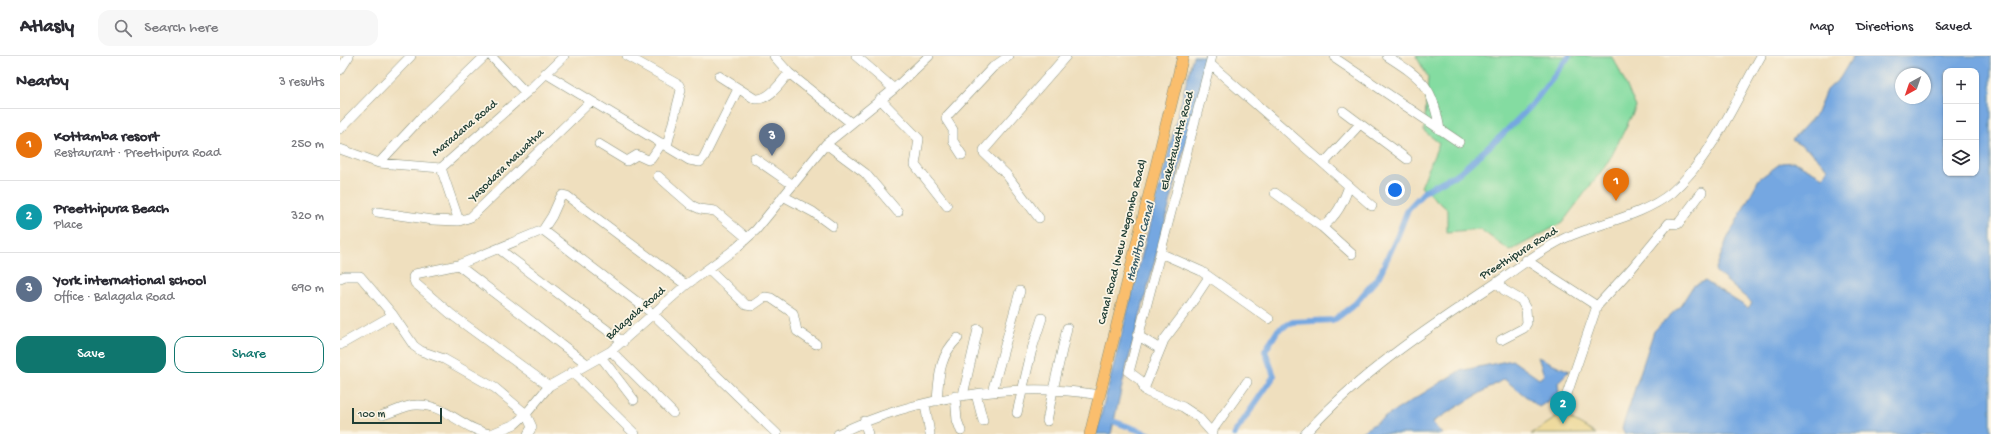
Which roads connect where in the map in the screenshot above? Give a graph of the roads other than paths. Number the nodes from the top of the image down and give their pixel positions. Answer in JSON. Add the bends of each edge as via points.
{"nodes":[{"id":1,"x":349,"y":56,"type":"edge"},
{"id":2,"x":411,"y":56,"type":"edge"},
{"id":3,"x":485,"y":56,"type":"edge"},
{"id":4,"x":491,"y":56,"type":"edge"},
{"id":5,"x":564,"y":56,"type":"edge"},
{"id":6,"x":627,"y":56,"type":"edge"},
{"id":7,"x":774,"y":56,"type":"edge"},
{"id":8,"x":856,"y":56,"type":"edge"},
{"id":9,"x":1009,"y":56,"type":"edge"},
{"id":10,"x":1066,"y":56,"type":"edge"},
{"id":11,"x":1183,"y":56,"type":"edge"},
{"id":12,"x":1335,"y":56,"type":"edge"},
{"id":13,"x":1387,"y":56,"type":"edge"},
{"id":14,"x":1761,"y":56,"type":"edge"},
{"id":15,"x":924,"y":57,"type":"edge"},
{"id":16,"x":1211,"y":60,"type":"edge"},
{"id":17,"x":340,"y":70,"type":"edge"},
{"id":18,"x":545,"y":73,"type":"junction"},
{"id":19,"x":789,"y":73,"type":"junction"},
{"id":20,"x":719,"y":76,"type":"dead end"},
{"id":21,"x":738,"y":89,"type":"junction"},
{"id":22,"x":894,"y":89,"type":"junction"},
{"id":23,"x":526,"y":93,"type":"junction"},
{"id":24,"x":880,"y":99,"type":"junction"},
{"id":25,"x":591,"y":101,"type":"junction"},
{"id":26,"x":1343,"y":111,"type":"dead end"},
{"id":27,"x":850,"y":123,"type":"junction"},
{"id":28,"x":1360,"y":124,"type":"junction"},
{"id":29,"x":340,"y":129,"type":"edge"},
{"id":30,"x":1440,"y":130,"type":"junction"},
{"id":31,"x":1459,"y":142,"type":"dead end"},
{"id":32,"x":600,"y":144,"type":"dead end"},
{"id":33,"x":826,"y":144,"type":"junction"},
{"id":34,"x":665,"y":145,"type":"junction"},
{"id":35,"x":340,"y":148,"type":"edge"},
{"id":36,"x":962,"y":155,"type":"dead end"},
{"id":37,"x":754,"y":158,"type":"dead end"},
{"id":38,"x":1407,"y":159,"type":"dead end"},
{"id":39,"x":379,"y":163,"type":"junction"},
{"id":40,"x":1324,"y":163,"type":"junction"},
{"id":41,"x":441,"y":168,"type":"junction"},
{"id":42,"x":658,"y":176,"type":"dead end"},
{"id":43,"x":793,"y":185,"type":"junction"},
{"id":44,"x":1349,"y":186,"type":"junction"},
{"id":45,"x":1702,"y":192,"type":"dead end"},
{"id":46,"x":1275,"y":193,"type":"dead end"},
{"id":47,"x":783,"y":196,"type":"junction"},
{"id":48,"x":947,"y":206,"type":"dead end"},
{"id":49,"x":1372,"y":206,"type":"dead end"},
{"id":50,"x":377,"y":212,"type":"dead end"},
{"id":51,"x":898,"y":212,"type":"dead end"},
{"id":52,"x":1039,"y":218,"type":"dead end"},
{"id":53,"x":459,"y":221,"type":"junction"},
{"id":54,"x":832,"y":226,"type":"dead end"},
{"id":55,"x":1322,"y":227,"type":"junction"},
{"id":56,"x":543,"y":230,"type":"junction"},
{"id":57,"x":747,"y":238,"type":"junction"},
{"id":58,"x":499,"y":249,"type":"junction"},
{"id":59,"x":1160,"y":253,"type":"junction"},
{"id":60,"x":1352,"y":254,"type":"dead end"},
{"id":61,"x":1526,"y":260,"type":"junction"},
{"id":62,"x":458,"y":265,"type":"junction"},
{"id":63,"x":709,"y":269,"type":"junction"},
{"id":64,"x":1209,"y":277,"type":"junction"},
{"id":65,"x":340,"y":278,"type":"edge"},
{"id":66,"x":1497,"y":282,"type":"junction"},
{"id":67,"x":686,"y":286,"type":"junction"},
{"id":68,"x":1020,"y":291,"type":"dead end"},
{"id":69,"x":1597,"y":306,"type":"junction"},
{"id":70,"x":653,"y":314,"type":"junction"},
{"id":71,"x":393,"y":315,"type":"junction"},
{"id":72,"x":1042,"y":318,"type":"dead end"},
{"id":73,"x":1269,"y":319,"type":"dead end"},
{"id":74,"x":1068,"y":328,"type":"dead end"},
{"id":75,"x":978,"y":329,"type":"dead end"},
{"id":76,"x":1138,"y":335,"type":"junction"},
{"id":77,"x":958,"y":338,"type":"dead end"},
{"id":78,"x":1501,"y":340,"type":"dead end"},
{"id":79,"x":622,"y":342,"type":"junction"},
{"id":80,"x":340,"y":344,"type":"edge"},
{"id":81,"x":816,"y":344,"type":"dead end"},
{"id":82,"x":1160,"y":349,"type":"junction"},
{"id":83,"x":611,"y":351,"type":"junction"},
{"id":84,"x":601,"y":357,"type":"junction"},
{"id":85,"x":587,"y":364,"type":"junction"},
{"id":86,"x":572,"y":372,"type":"junction"},
{"id":87,"x":1247,"y":382,"type":"dead end"},
{"id":88,"x":549,"y":386,"type":"junction"},
{"id":89,"x":1144,"y":389,"type":"junction"},
{"id":90,"x":1052,"y":390,"type":"junction"},
{"id":91,"x":1021,"y":391,"type":"junction"},
{"id":92,"x":992,"y":392,"type":"junction"},
{"id":93,"x":976,"y":394,"type":"junction"},
{"id":94,"x":1099,"y":395,"type":"junction"},
{"id":95,"x":959,"y":396,"type":"junction"},
{"id":96,"x":1566,"y":396,"type":"dead end"},
{"id":97,"x":634,"y":400,"type":"dead end"},
{"id":98,"x":937,"y":401,"type":"junction"},
{"id":99,"x":925,"y":404,"type":"junction"},
{"id":100,"x":673,"y":413,"type":"dead end"},
{"id":101,"x":1016,"y":413,"type":"dead end"},
{"id":102,"x":526,"y":414,"type":"junction"},
{"id":103,"x":383,"y":415,"type":"dead end"},
{"id":104,"x":983,"y":420,"type":"dead end"},
{"id":105,"x":864,"y":421,"type":"junction"},
{"id":106,"x":1047,"y":421,"type":"dead end"},
{"id":107,"x":961,"y":431,"type":"dead end"},
{"id":108,"x":1212,"y":433,"type":"edge"},
{"id":109,"x":491,"y":434,"type":"edge"},
{"id":110,"x":528,"y":434,"type":"edge"},
{"id":111,"x":635,"y":434,"type":"edge"},
{"id":112,"x":777,"y":434,"type":"edge"},
{"id":113,"x":838,"y":434,"type":"edge"},
{"id":114,"x":868,"y":434,"type":"edge"},
{"id":115,"x":930,"y":434,"type":"edge"},
{"id":116,"x":1090,"y":434,"type":"edge"},
{"id":117,"x":1305,"y":434,"type":"edge"}],
"edges":[{"from":1,"to":17,"type":"street"},
{"from":2,"to":29,"type":"street"},
{"from":3,"to":39,"type":"street"},
{"from":4,"to":23,"type":"street"},
{"from":5,"to":18,"type":"street","name":"Maradana Road"},
{"from":6,"to":34,"type":"street","via":[[679,85],[682,90]]},
{"from":7,"to":19,"type":"street"},
{"from":8,"to":22,"type":"street"},
{"from":9,"to":36,"type":"street","via":[[993,67],[947,116],[946,119],[953,130],[953,141]]},
{"from":10,"to":52,"type":"street","via":[[984,150],[984,153],[1006,174]]},
{"from":11,"to":94,"type":"main road","name":"Canal Road (New Negombo Road)"},
{"from":12,"to":30,"type":"street"},
{"from":13,"to":30,"type":"street","via":[[1422,80],[1436,106]]},
{"from":14,"to":61,"type":"street","name":"Preethipura Road","via":[[1705,157],[1670,194],[1643,209],[1565,238]]},
{"from":15,"to":22,"type":"street","name":"Balagala Road"},
{"from":16,"to":40,"type":"street","via":[[1275,122]]},
{"from":16,"to":59,"type":"street","name":"Elakatawatta Road"},
{"from":18,"to":23,"type":"street","name":"Maradana Road"},
{"from":18,"to":25,"type":"street"},
{"from":19,"to":21,"type":"street","via":[[762,100],[755,99]]},
{"from":19,"to":27,"type":"street"},
{"from":20,"to":21,"type":"street"},
{"from":21,"to":34,"type":"street","via":[[700,162],[689,160]]},
{"from":22,"to":24,"type":"street","name":"Balagala Road"},
{"from":23,"to":41,"type":"street","name":"Maradana Road"},
{"from":24,"to":27,"type":"street","name":"Balagala Road"},
{"from":24,"to":48,"type":"street","via":[[919,139],[915,165]]},
{"from":25,"to":34,"type":"street"},
{"from":25,"to":53,"type":"street","name":"Yasodara Mawatha","via":[[471,217]]},
{"from":26,"to":28,"type":"street"},
{"from":27,"to":33,"type":"street","name":"Balagala Road"},
{"from":28,"to":38,"type":"street"},
{"from":28,"to":40,"type":"street"},
{"from":30,"to":31,"type":"street"},
{"from":32,"to":34,"type":"street","via":[[627,161],[637,155],[651,159]]},
{"from":33,"to":43,"type":"street","name":"Balagala Road"},
{"from":33,"to":51,"type":"street","via":[[865,173]]},
{"from":35,"to":39,"type":"street","name":"Maradana Road"},
{"from":37,"to":43,"type":"street"},
{"from":39,"to":41,"type":"street","name":"Maradana Road"},
{"from":40,"to":44,"type":"street"},
{"from":41,"to":53,"type":"street","name":"Yasodara Mawatha"},
{"from":42,"to":57,"type":"street","via":[[691,205],[700,210],[715,210]]},
{"from":43,"to":47,"type":"street","name":"Balagala Road"},
{"from":44,"to":49,"type":"street"},
{"from":44,"to":55,"type":"street","via":[[1334,218]]},
{"from":45,"to":69,"type":"street","via":[[1678,224],[1669,223]]},
{"from":46,"to":55,"type":"street"},
{"from":47,"to":54,"type":"street","via":[[813,212]]},
{"from":47,"to":57,"type":"street","name":"Balagala Road"},
{"from":50,"to":53,"type":"street"},
{"from":55,"to":60,"type":"street"},
{"from":56,"to":58,"type":"street"},
{"from":56,"to":67,"type":"street","via":[[560,198],[563,195],[567,196]]},
{"from":56,"to":70,"type":"street"},
{"from":57,"to":63,"type":"street","name":"Balagala Road"},
{"from":58,"to":62,"type":"street"},
{"from":58,"to":79,"type":"street"},
{"from":59,"to":64,"type":"street"},
{"from":59,"to":76,"type":"street","name":"Elakatawatta Road"},
{"from":61,"to":66,"type":"street","name":"Preethipura Road"},
{"from":61,"to":69,"type":"street"},
{"from":62,"to":85,"type":"street"},
{"from":62,"to":88,"type":"street","via":[[415,274],[413,280],[452,315]]},
{"from":63,"to":67,"type":"street","name":"Balagala Road"},
{"from":63,"to":81,"type":"street","via":[[746,305],[752,306],[766,297],[781,304],[793,313],[796,331]]},
{"from":64,"to":73,"type":"street"},
{"from":64,"to":82,"type":"street"},
{"from":65,"to":71,"type":"street","via":[[360,276]]},
{"from":66,"to":78,"type":"street","via":[[1504,290],[1522,300],[1527,323],[1524,328]]},
{"from":66,"to":117,"type":"street","name":"Preethipura Road","via":[[1396,351],[1328,409]]},
{"from":67,"to":70,"type":"street","name":"Balagala Road"},
{"from":68,"to":92,"type":"street"},
{"from":69,"to":96,"type":"street"},
{"from":70,"to":79,"type":"street","name":"Balagala Road"},
{"from":70,"to":112,"type":"street"},
{"from":71,"to":80,"type":"street"},
{"from":71,"to":102,"type":"street","via":[[414,346],[444,359],[495,388]]},
{"from":72,"to":91,"type":"street"},
{"from":74,"to":90,"type":"street"},
{"from":75,"to":95,"type":"street"},
{"from":76,"to":82,"type":"street"},
{"from":76,"to":89,"type":"street","name":"Elakatawatta Road","via":[[1128,372],[1140,380]]},
{"from":77,"to":98,"type":"street","via":[[948,348],[943,359]]},
{"from":79,"to":83,"type":"street","name":"Balagala Road"},
{"from":82,"to":89,"type":"street"},
{"from":83,"to":84,"type":"street","name":"Balagala Road"},
{"from":83,"to":100,"type":"street"},
{"from":84,"to":85,"type":"street","name":"Balagala Road"},
{"from":84,"to":97,"type":"street"},
{"from":85,"to":86,"type":"street","name":"Balagala Road"},
{"from":86,"to":88,"type":"street","name":"Balagala Road"},
{"from":86,"to":111,"type":"street"},
{"from":87,"to":108,"type":"street"},
{"from":88,"to":102,"type":"street","name":"Balagala Road"},
{"from":89,"to":108,"type":"street","via":[[1182,407],[1198,418]]},
{"from":90,"to":91,"type":"street"},
{"from":90,"to":94,"type":"street"},
{"from":90,"to":106,"type":"street"},
{"from":91,"to":92,"type":"street"},
{"from":91,"to":101,"type":"street"},
{"from":92,"to":93,"type":"street"},
{"from":93,"to":95,"type":"street"},
{"from":93,"to":104,"type":"street"},
{"from":94,"to":116,"type":"main road","name":"Canal Road (New Negombo Road)"},
{"from":95,"to":98,"type":"street"},
{"from":95,"to":107,"type":"street","via":[[957,420]]},
{"from":98,"to":99,"type":"street"},
{"from":99,"to":105,"type":"street"},
{"from":99,"to":115,"type":"street"},
{"from":102,"to":109,"type":"street","name":"Balagala Road","via":[[515,424]]},
{"from":102,"to":110,"type":"street","via":[[532,427]]},
{"from":103,"to":109,"type":"street","via":[[414,405],[428,405],[480,432]]},
{"from":105,"to":113,"type":"street"},
{"from":105,"to":114,"type":"street"}]}
